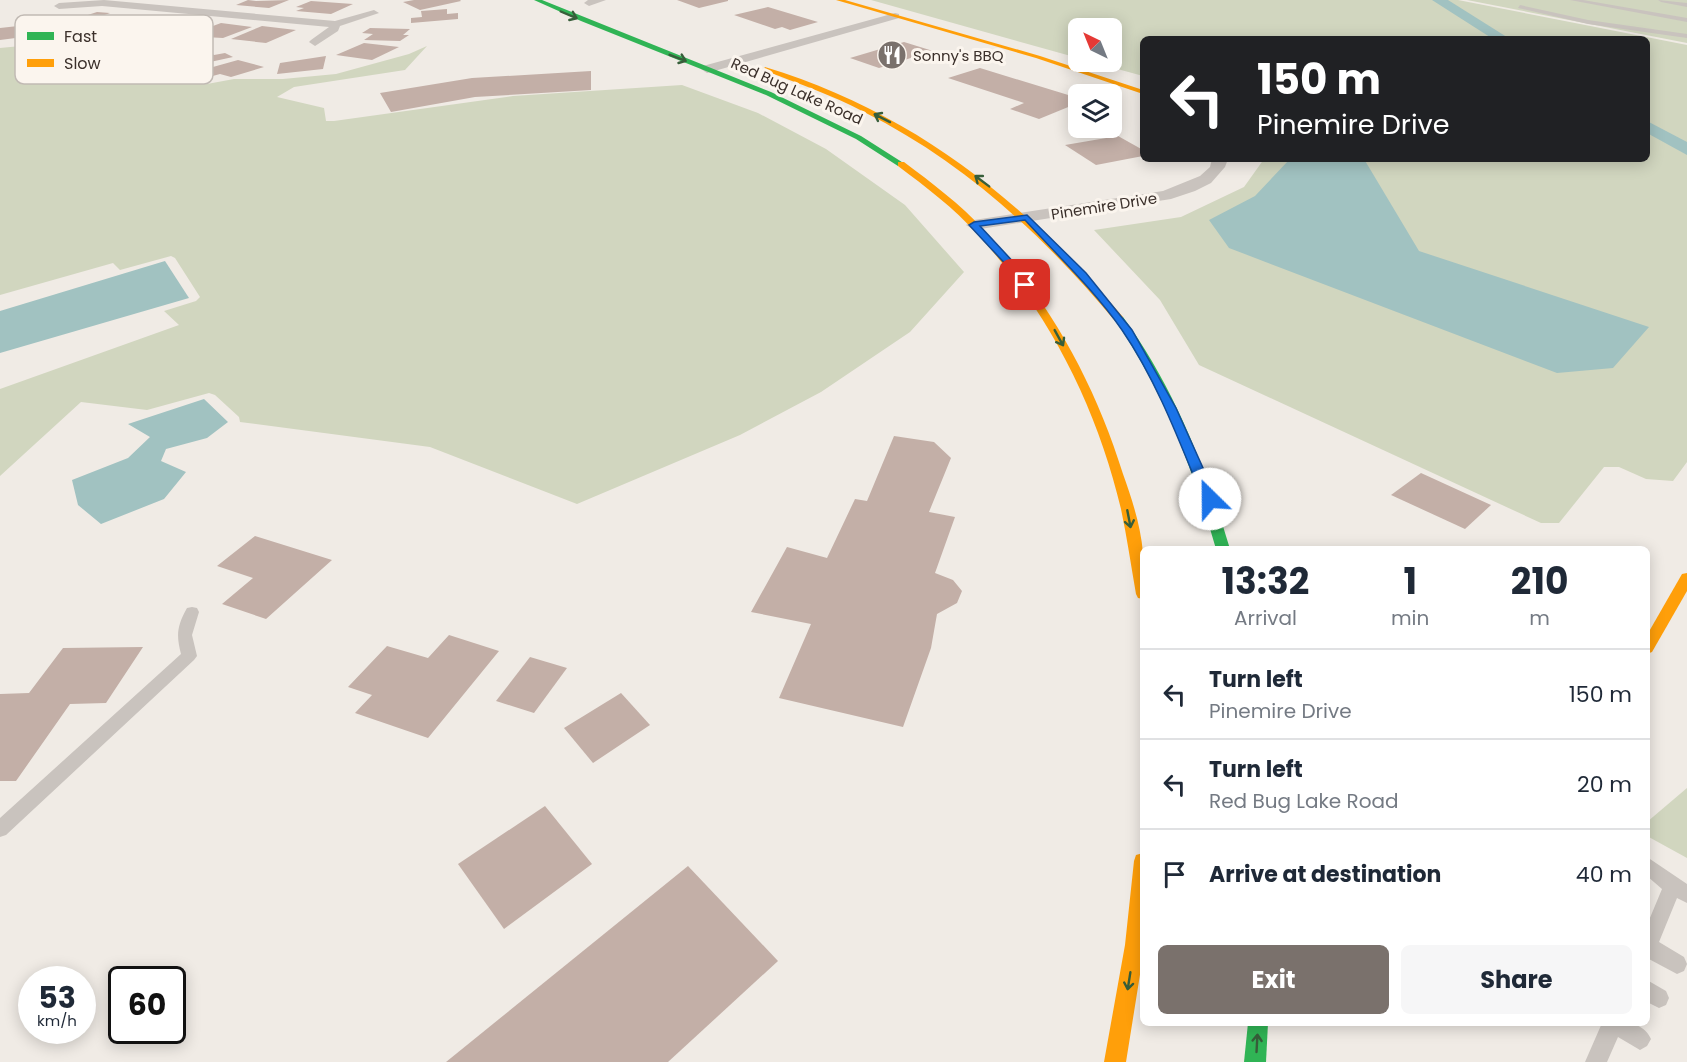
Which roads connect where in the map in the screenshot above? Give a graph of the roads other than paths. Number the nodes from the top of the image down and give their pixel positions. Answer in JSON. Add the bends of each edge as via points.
{"nodes":[{"id":1,"x":222,"y":0,"type":"edge"},
{"id":2,"x":537,"y":0,"type":"edge"},
{"id":3,"x":839,"y":0,"type":"edge"},
{"id":4,"x":1573,"y":0,"type":"edge"},
{"id":5,"x":1661,"y":0,"type":"edge"},
{"id":6,"x":1687,"y":5,"type":"edge"},
{"id":7,"x":59,"y":6,"type":"dead end"},
{"id":8,"x":1520,"y":8,"type":"dead end"},
{"id":9,"x":191,"y":12,"type":"junction"},
{"id":10,"x":375,"y":13,"type":"dead end"},
{"id":11,"x":895,"y":16,"type":"junction"},
{"id":12,"x":1687,"y":20,"type":"edge"},
{"id":13,"x":335,"y":24,"type":"junction"},
{"id":14,"x":1687,"y":36,"type":"edge"},
{"id":15,"x":315,"y":42,"type":"dead end"},
{"id":16,"x":718,"y":52,"type":"dead end"},
{"id":17,"x":740,"y":59,"type":"junction"},
{"id":18,"x":707,"y":69,"type":"junction"},
{"id":19,"x":1140,"y":91,"type":"edge"},
{"id":20,"x":1218,"y":162,"type":"edge"},
{"id":21,"x":1027,"y":217,"type":"junction"},
{"id":22,"x":974,"y":225,"type":"junction"},
{"id":23,"x":1222,"y":546,"type":"edge"},
{"id":24,"x":1140,"y":578,"type":"edge"},
{"id":25,"x":1687,"y":578,"type":"edge"},
{"id":26,"x":192,"y":612,"type":"dead end"},
{"id":27,"x":1650,"y":643,"type":"edge"},
{"id":28,"x":0,"y":829,"type":"edge"},
{"id":29,"x":1650,"y":867,"type":"edge"},
{"id":30,"x":1680,"y":890,"type":"edge"},
{"id":31,"x":1140,"y":892,"type":"edge"},
{"id":32,"x":1650,"y":942,"type":"edge"},
{"id":33,"x":1650,"y":949,"type":"edge"},
{"id":34,"x":1677,"y":964,"type":"dead end"},
{"id":35,"x":1258,"y":1026,"type":"edge"},
{"id":36,"x":1613,"y":1026,"type":"edge"},
{"id":37,"x":1619,"y":1026,"type":"edge"},
{"id":38,"x":1640,"y":1039,"type":"dead end"},
{"id":39,"x":1115,"y":1062,"type":"edge"},
{"id":40,"x":1255,"y":1062,"type":"edge"},
{"id":41,"x":1596,"y":1062,"type":"edge"}],
"edges":[{"from":1,"to":9,"type":"street"},
{"from":2,"to":18,"type":"main road","name":"Red Bug Lake Road","one_way":true},
{"from":3,"to":11,"type":"main road"},
{"from":4,"to":12,"type":"lane"},
{"from":5,"to":6,"type":"lane"},
{"from":7,"to":9,"type":"street","via":[[102,3]]},
{"from":8,"to":14,"type":"lane"},
{"from":9,"to":13,"type":"street"},
{"from":10,"to":13,"type":"street"},
{"from":11,"to":17,"type":"street"},
{"from":11,"to":19,"type":"main road"},
{"from":13,"to":15,"type":"street","via":[[334,29]]},
{"from":16,"to":17,"type":"main road","name":"Red Bug Lake Road"},
{"from":17,"to":18,"type":"street"},
{"from":21,"to":17,"type":"main road","name":"Red Bug Lake Road","one_way":true,"via":[[978,178],[881,117]]},
{"from":18,"to":22,"type":"main road","name":"Red Bug Lake Road","via":[[833,122],[876,147]]},
{"from":20,"to":21,"type":"street","name":"Pinemire Drive","via":[[1211,176],[1191,188],[1165,196]]},
{"from":21,"to":22,"type":"street","name":"Pinemire Drive"},
{"from":21,"to":23,"type":"main road","name":"Red Bug Lake Road","via":[[1127,330],[1171,408],[1210,499]]},
{"from":22,"to":24,"type":"main road","name":"Red Bug Lake Road","one_way":true,"via":[[1014,269],[1058,335],[1094,408],[1125,496]]},
{"from":25,"to":27,"type":"main road"},
{"from":26,"to":28,"type":"lane","via":[[184,635],[189,656]]},
{"from":29,"to":30,"type":"lane"},
{"from":30,"to":32,"type":"lane"},
{"from":31,"to":39,"type":"main road","one_way":true},
{"from":33,"to":34,"type":"lane"},
{"from":40,"to":35,"type":"main road","one_way":true},
{"from":36,"to":41,"type":"lane"},
{"from":37,"to":38,"type":"lane"}]}
